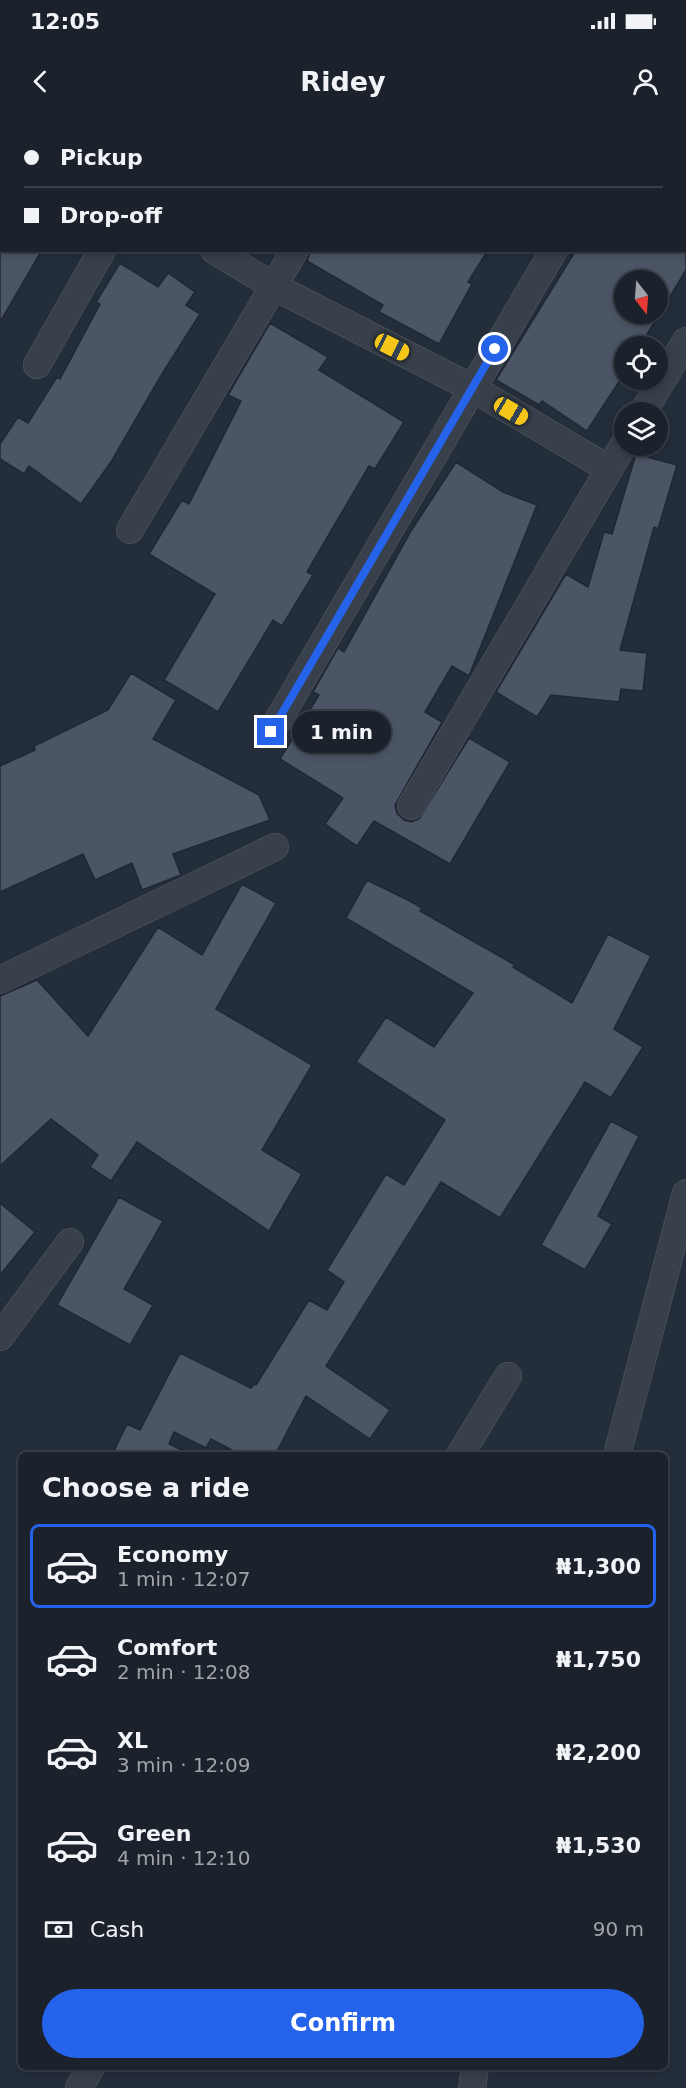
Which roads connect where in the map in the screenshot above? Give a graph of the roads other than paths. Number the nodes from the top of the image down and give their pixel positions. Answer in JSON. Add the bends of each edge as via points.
{"nodes":[{"id":1,"x":101,"y":252,"type":"edge"},
{"id":2,"x":216,"y":252,"type":"edge"},
{"id":3,"x":294,"y":252,"type":"edge"},
{"id":4,"x":553,"y":252,"type":"edge"},
{"id":5,"x":273,"y":286,"type":"junction"},
{"id":6,"x":686,"y":340,"type":"edge"},
{"id":7,"x":37,"y":365,"type":"dead end"},
{"id":8,"x":472,"y":388,"type":"junction"},
{"id":9,"x":649,"y":402,"type":"edge"},
{"id":10,"x":617,"y":456,"type":"edge"},
{"id":11,"x":609,"y":469,"type":"junction"},
{"id":12,"x":130,"y":530,"type":"dead end"},
{"id":13,"x":271,"y":732,"type":"dead end"},
{"id":14,"x":411,"y":806,"type":"dead end"},
{"id":15,"x":275,"y":848,"type":"dead end"},
{"id":16,"x":0,"y":981,"type":"edge"},
{"id":17,"x":686,"y":1193,"type":"edge"},
{"id":18,"x":680,"y":1240,"type":"edge"},
{"id":19,"x":70,"y":1242,"type":"dead end"},
{"id":20,"x":0,"y":1337,"type":"edge"},
{"id":21,"x":508,"y":1376,"type":"dead end"},
{"id":22,"x":462,"y":1452,"type":"edge"},
{"id":23,"x":618,"y":1452,"type":"edge"},
{"id":24,"x":90,"y":2070,"type":"edge"},
{"id":25,"x":474,"y":2070,"type":"edge"},
{"id":26,"x":79,"y":2088,"type":"edge"},
{"id":27,"x":471,"y":2088,"type":"edge"}],
"edges":[{"from":1,"to":7,"type":"street"},
{"from":2,"to":5,"type":"street"},
{"from":3,"to":5,"type":"street"},
{"from":4,"to":8,"type":"street"},
{"from":5,"to":8,"type":"street"},
{"from":5,"to":12,"type":"street"},
{"from":6,"to":9,"type":"street"},
{"from":8,"to":11,"type":"street"},
{"from":8,"to":13,"type":"street"},
{"from":10,"to":11,"type":"street"},
{"from":11,"to":14,"type":"street"},
{"from":15,"to":16,"type":"street"},
{"from":17,"to":18,"type":"street"},
{"from":18,"to":23,"type":"street"},
{"from":19,"to":20,"type":"street"},
{"from":21,"to":22,"type":"street"},
{"from":24,"to":26,"type":"street"},
{"from":25,"to":27,"type":"street"}]}
